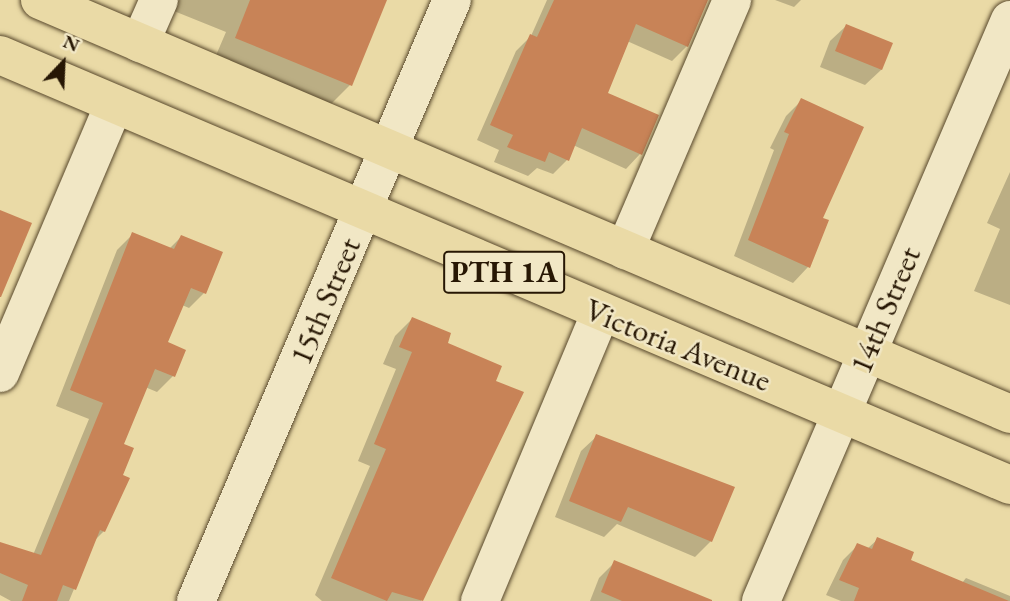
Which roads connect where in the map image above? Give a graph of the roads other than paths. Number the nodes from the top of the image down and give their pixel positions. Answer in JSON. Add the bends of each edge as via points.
{"nodes":[{"id":1,"x":40,"y":0,"type":"edge"},
{"id":2,"x":159,"y":0,"type":"edge"},
{"id":3,"x":452,"y":0,"type":"edge"},
{"id":4,"x":733,"y":0,"type":"edge"},
{"id":5,"x":1010,"y":20,"type":"edge"},
{"id":6,"x":141,"y":43,"type":"junction"},
{"id":7,"x":0,"y":55,"type":"edge"},
{"id":8,"x":114,"y":104,"type":"junction"},
{"id":9,"x":388,"y":150,"type":"junction"},
{"id":10,"x":364,"y":211,"type":"junction"},
{"id":11,"x":625,"y":250,"type":"junction"},
{"id":12,"x":600,"y":314,"type":"junction"},
{"id":13,"x":868,"y":352,"type":"junction"},
{"id":14,"x":0,"y":373,"type":"edge"},
{"id":15,"x":841,"y":411,"type":"junction"},
{"id":16,"x":1010,"y":414,"type":"edge"},
{"id":17,"x":1010,"y":485,"type":"edge"},
{"id":18,"x":196,"y":601,"type":"edge"},
{"id":19,"x":480,"y":601,"type":"edge"},
{"id":20,"x":761,"y":601,"type":"edge"}],
"edges":[{"from":1,"to":6,"type":"main road","name":"Victoria Avenue","number":"PTH 1A"},
{"from":2,"to":6,"type":"street"},
{"from":3,"to":9,"type":"street","name":"15th Street"},
{"from":4,"to":11,"type":"street"},
{"from":5,"to":13,"type":"street","name":"14th Street"},
{"from":6,"to":9,"type":"main road","name":"Victoria Avenue","number":"PTH 1A"},
{"from":7,"to":8,"type":"main road","name":"Victoria Avenue","number":"PTH 1A"},
{"from":8,"to":10,"type":"main road","name":"Victoria Avenue","number":"PTH 1A"},
{"from":8,"to":14,"type":"street"},
{"from":9,"to":10,"type":"street","name":"15th Street"},
{"from":9,"to":11,"type":"main road","name":"Victoria Avenue","number":"PTH 1A"},
{"from":10,"to":12,"type":"main road","name":"Victoria Avenue","number":"PTH 1A"},
{"from":10,"to":18,"type":"street","name":"15th Street"},
{"from":11,"to":13,"type":"main road","name":"Victoria Avenue","number":"PTH 1A"},
{"from":12,"to":15,"type":"main road","name":"Victoria Avenue","number":"PTH 1A"},
{"from":12,"to":19,"type":"street"},
{"from":13,"to":15,"type":"street","name":"14th Street"},
{"from":13,"to":16,"type":"main road","name":"Victoria Avenue","number":"PTH 1A"},
{"from":15,"to":17,"type":"main road","name":"Victoria Avenue","number":"PTH 1A"},
{"from":15,"to":20,"type":"street","name":"14th Street"}]}
